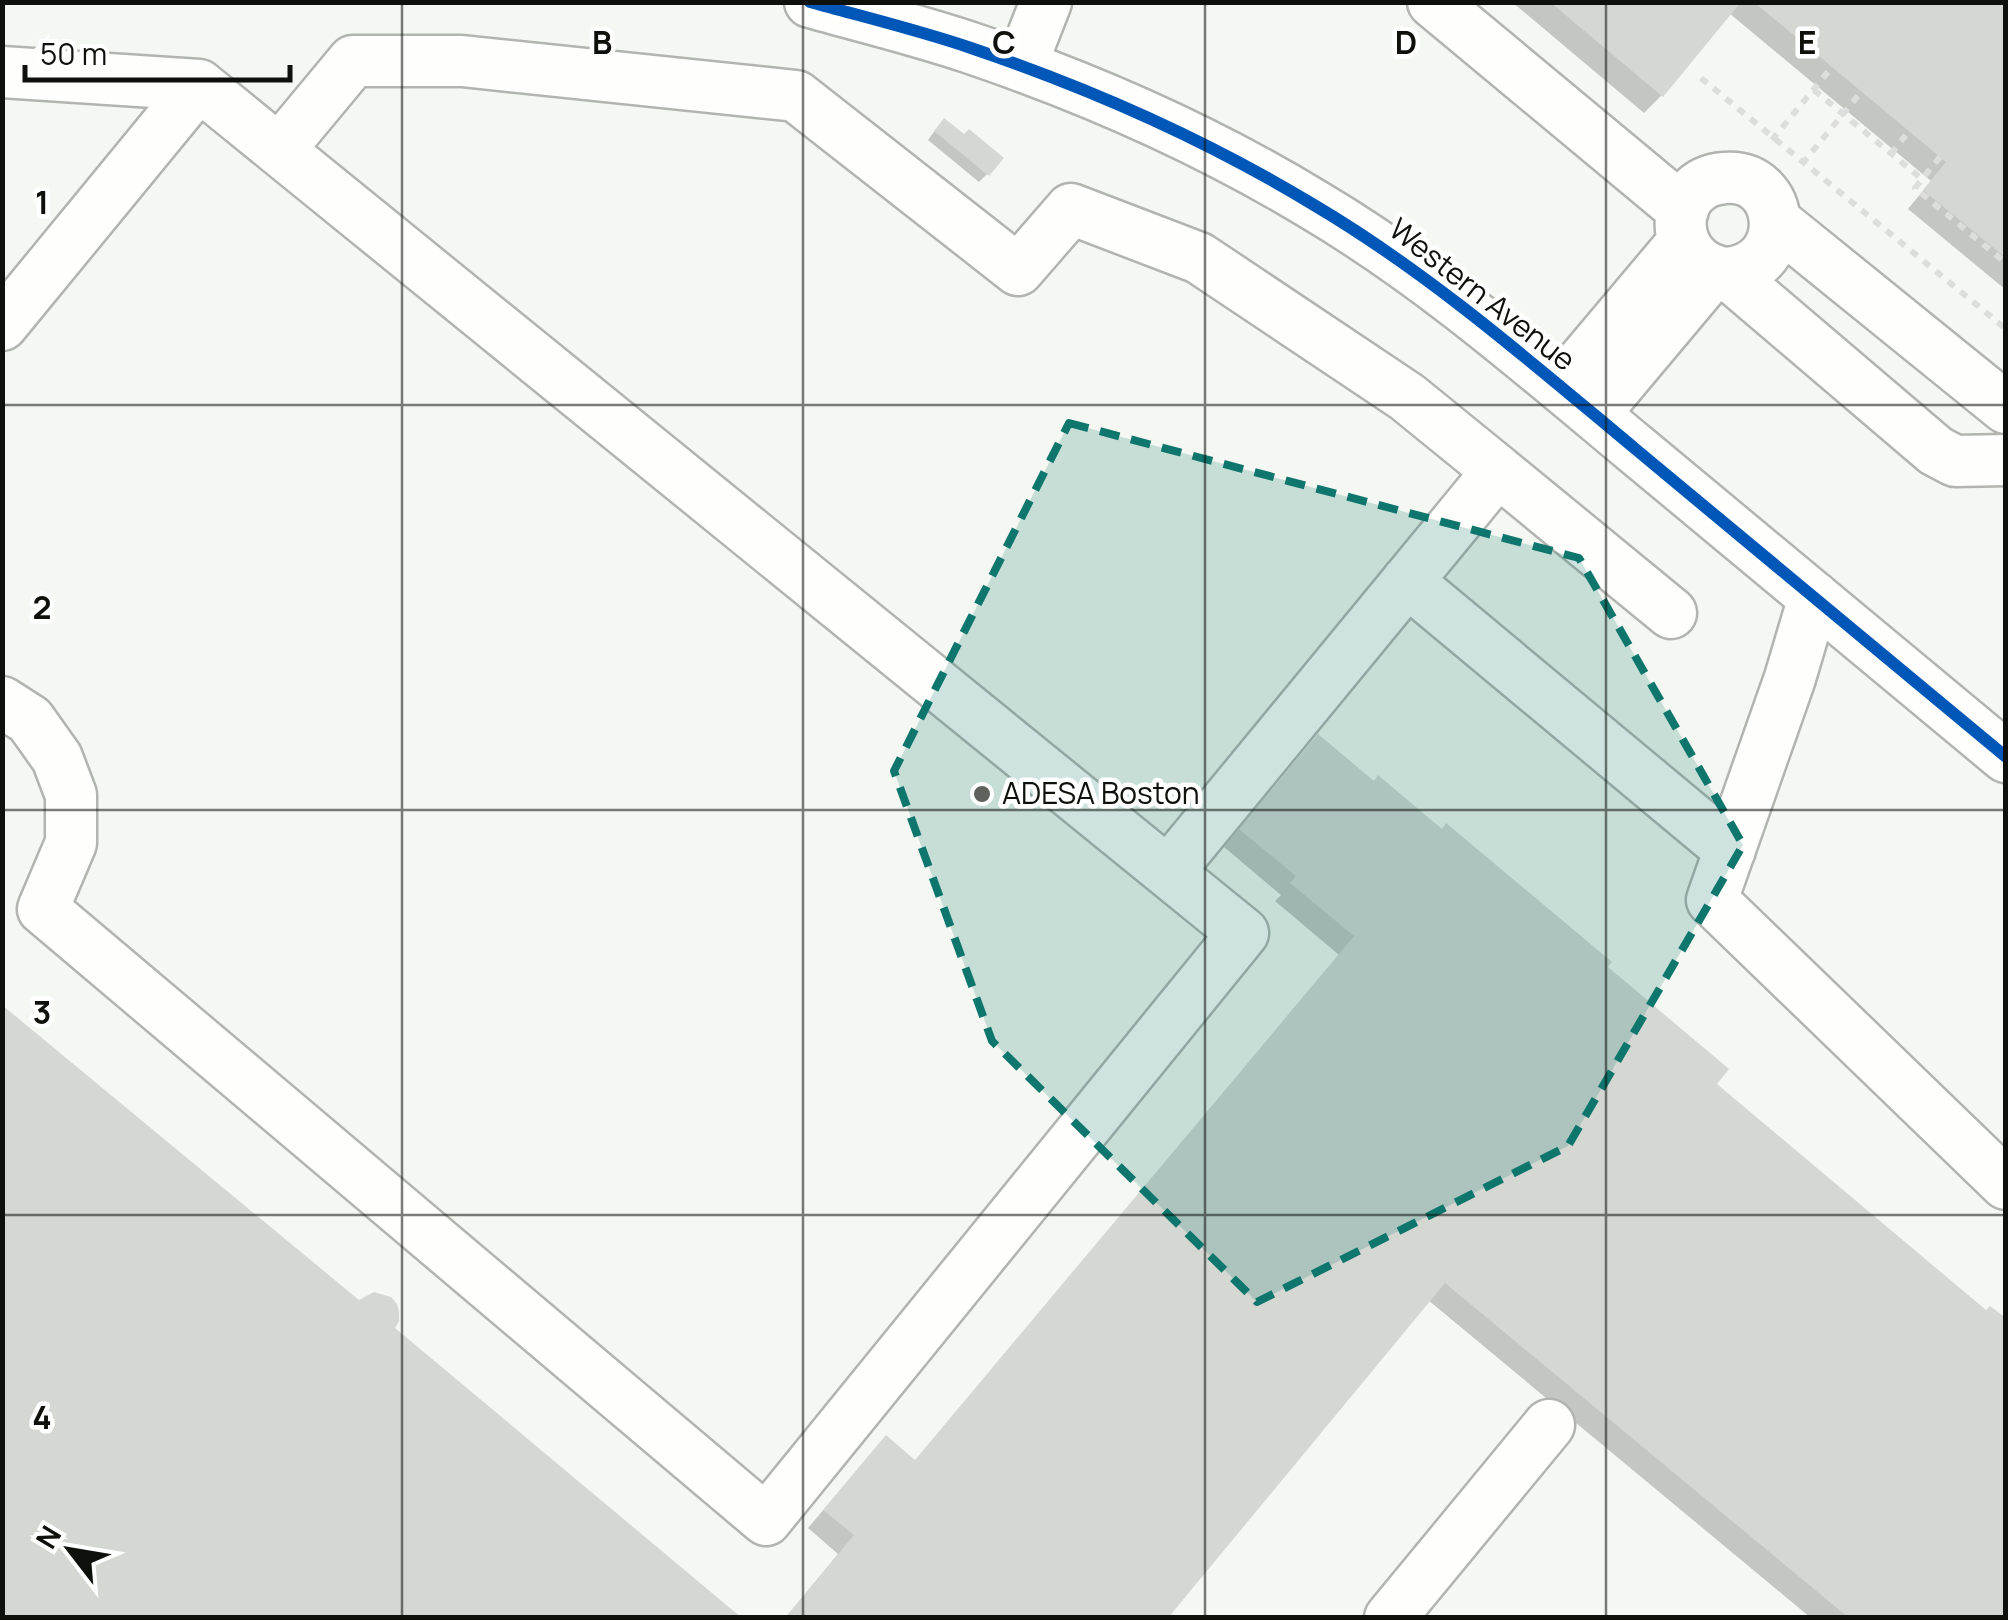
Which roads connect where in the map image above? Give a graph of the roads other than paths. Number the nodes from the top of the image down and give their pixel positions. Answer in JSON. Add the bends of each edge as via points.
{"nodes":[{"id":1,"x":1046,"y":2,"type":"edge"},
{"id":2,"x":1432,"y":2,"type":"edge"},
{"id":3,"x":835,"y":6,"type":"edge"},
{"id":4,"x":1022,"y":66,"type":"junction"},
{"id":5,"x":2,"y":72,"type":"edge"},
{"id":6,"x":200,"y":85,"type":"junction"},
{"id":7,"x":279,"y":150,"type":"junction"},
{"id":8,"x":1762,"y":201,"type":"junction"},
{"id":9,"x":1702,"y":249,"type":"junction"},
{"id":10,"x":2,"y":325,"type":"edge"},
{"id":11,"x":1577,"y":401,"type":"junction"},
{"id":12,"x":2006,"y":408,"type":"edge"},
{"id":13,"x":2006,"y":460,"type":"edge"},
{"id":14,"x":1498,"y":472,"type":"junction"},
{"id":15,"x":1407,"y":581,"type":"junction"},
{"id":16,"x":1814,"y":598,"type":"junction"},
{"id":17,"x":1671,"y":613,"type":"dead end"},
{"id":18,"x":2,"y":702,"type":"edge"},
{"id":19,"x":2006,"y":757,"type":"edge"},
{"id":20,"x":1730,"y":850,"type":"junction"},
{"id":21,"x":1168,"y":872,"type":"junction"},
{"id":22,"x":2006,"y":1184,"type":"edge"},
{"id":23,"x":1549,"y":1425,"type":"dead end"},
{"id":24,"x":1390,"y":1618,"type":"edge"}],
"edges":[{"from":1,"to":4,"type":"street"},
{"from":2,"to":9,"type":"street"},
{"from":3,"to":4,"type":"street","name":"Western Avenue"},
{"from":4,"to":11,"type":"street","name":"Western Avenue","via":[[1169,128],[1313,204],[1456,303]]},
{"from":5,"to":6,"type":"street"},
{"from":6,"to":7,"type":"street"},
{"from":6,"to":10,"type":"street"},
{"from":7,"to":14,"type":"street","via":[[353,61],[462,60],[796,96],[1018,270],[1071,209],[1199,258],[1408,397]]},
{"from":7,"to":21,"type":"street"},
{"from":8,"to":9,"type":"street","via":[[1772,244],[1762,260],[1746,270]]},
{"from":8,"to":9,"type":"street","via":[[1722,178],[1691,195]]},
{"from":8,"to":12,"type":"street"},
{"from":9,"to":11,"type":"street"},
{"from":9,"to":13,"type":"street","via":[[1936,452],[1954,460]]},
{"from":11,"to":16,"type":"street","name":"Western Avenue"},
{"from":14,"to":15,"type":"street"},
{"from":14,"to":17,"type":"street"},
{"from":15,"to":20,"type":"street"},
{"from":15,"to":21,"type":"street"},
{"from":16,"to":19,"type":"street","name":"Western Avenue"},
{"from":16,"to":20,"type":"street"},
{"from":18,"to":21,"type":"street","via":[[30,720],[58,758],[71,794],[71,843],[44,909],[766,1520],[1242,932]]},
{"from":20,"to":22,"type":"street","via":[[1712,900]]},
{"from":23,"to":24,"type":"street"}]}
